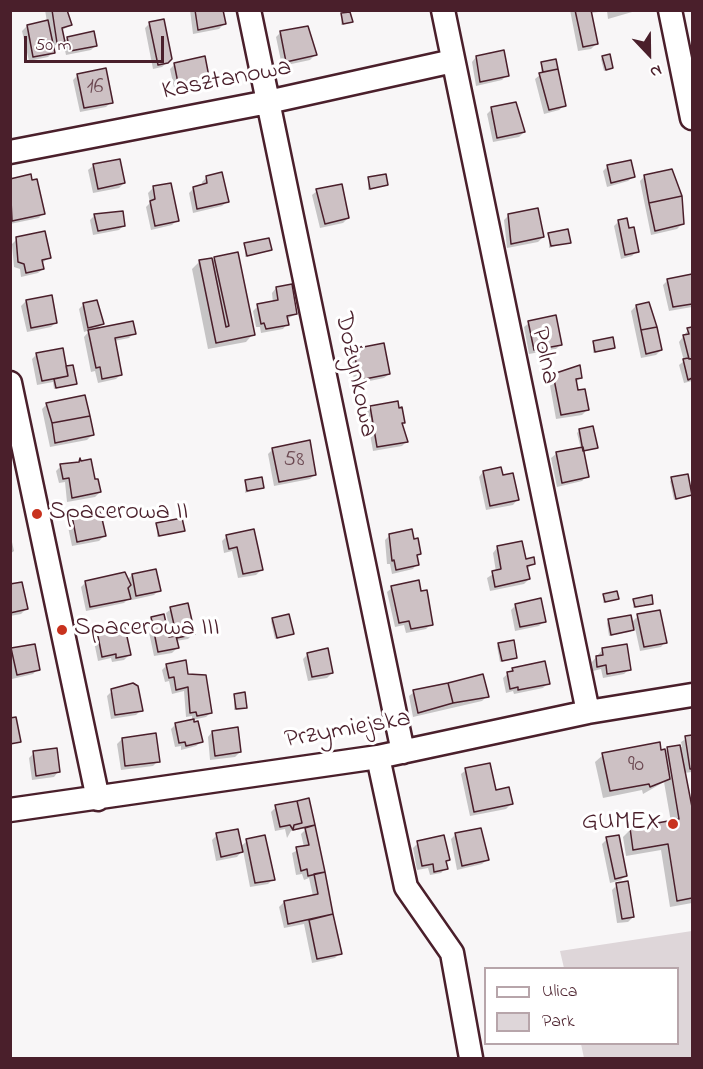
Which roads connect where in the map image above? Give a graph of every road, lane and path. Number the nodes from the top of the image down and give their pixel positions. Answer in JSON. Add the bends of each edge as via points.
{"nodes":[{"id":1,"x":249,"y":10,"type":"edge"},
{"id":2,"x":443,"y":10,"type":"edge"},
{"id":3,"x":670,"y":10,"type":"edge"},
{"id":4,"x":453,"y":61,"type":"junction"},
{"id":5,"x":268,"y":102,"type":"junction"},
{"id":6,"x":693,"y":118,"type":"edge"},
{"id":7,"x":10,"y":152,"type":"edge"},
{"id":8,"x":10,"y":383,"type":"edge"},
{"id":9,"x":693,"y":695,"type":"edge"},
{"id":10,"x":588,"y":712,"type":"junction"},
{"id":11,"x":403,"y":752,"type":"junction"},
{"id":12,"x":378,"y":757,"type":"junction"},
{"id":13,"x":98,"y":799,"type":"junction"},
{"id":14,"x":10,"y":810,"type":"edge"},
{"id":15,"x":471,"y":1059,"type":"edge"}],
"edges":[{"from":1,"to":5,"type":"street","name":"Dożynkowa"},
{"from":2,"to":4,"type":"street","name":"Polna"},
{"from":3,"to":6,"type":"street"},
{"from":4,"to":5,"type":"street","name":"Kasztanowa"},
{"from":4,"to":10,"type":"street","name":"Polna"},
{"from":5,"to":7,"type":"street","name":"Kasztanowa"},
{"from":5,"to":11,"type":"street","name":"Dożynkowa"},
{"from":8,"to":13,"type":"street"},
{"from":9,"to":10,"type":"street","name":"Przymiejska"},
{"from":10,"to":11,"type":"street","name":"Przymiejska"},
{"from":11,"to":12,"type":"street","name":"Przymiejska"},
{"from":12,"to":13,"type":"street","name":"Przymiejska"},
{"from":12,"to":15,"type":"street","via":[[406,887],[452,953]]},
{"from":13,"to":14,"type":"street","name":"Przymiejska"}]}
